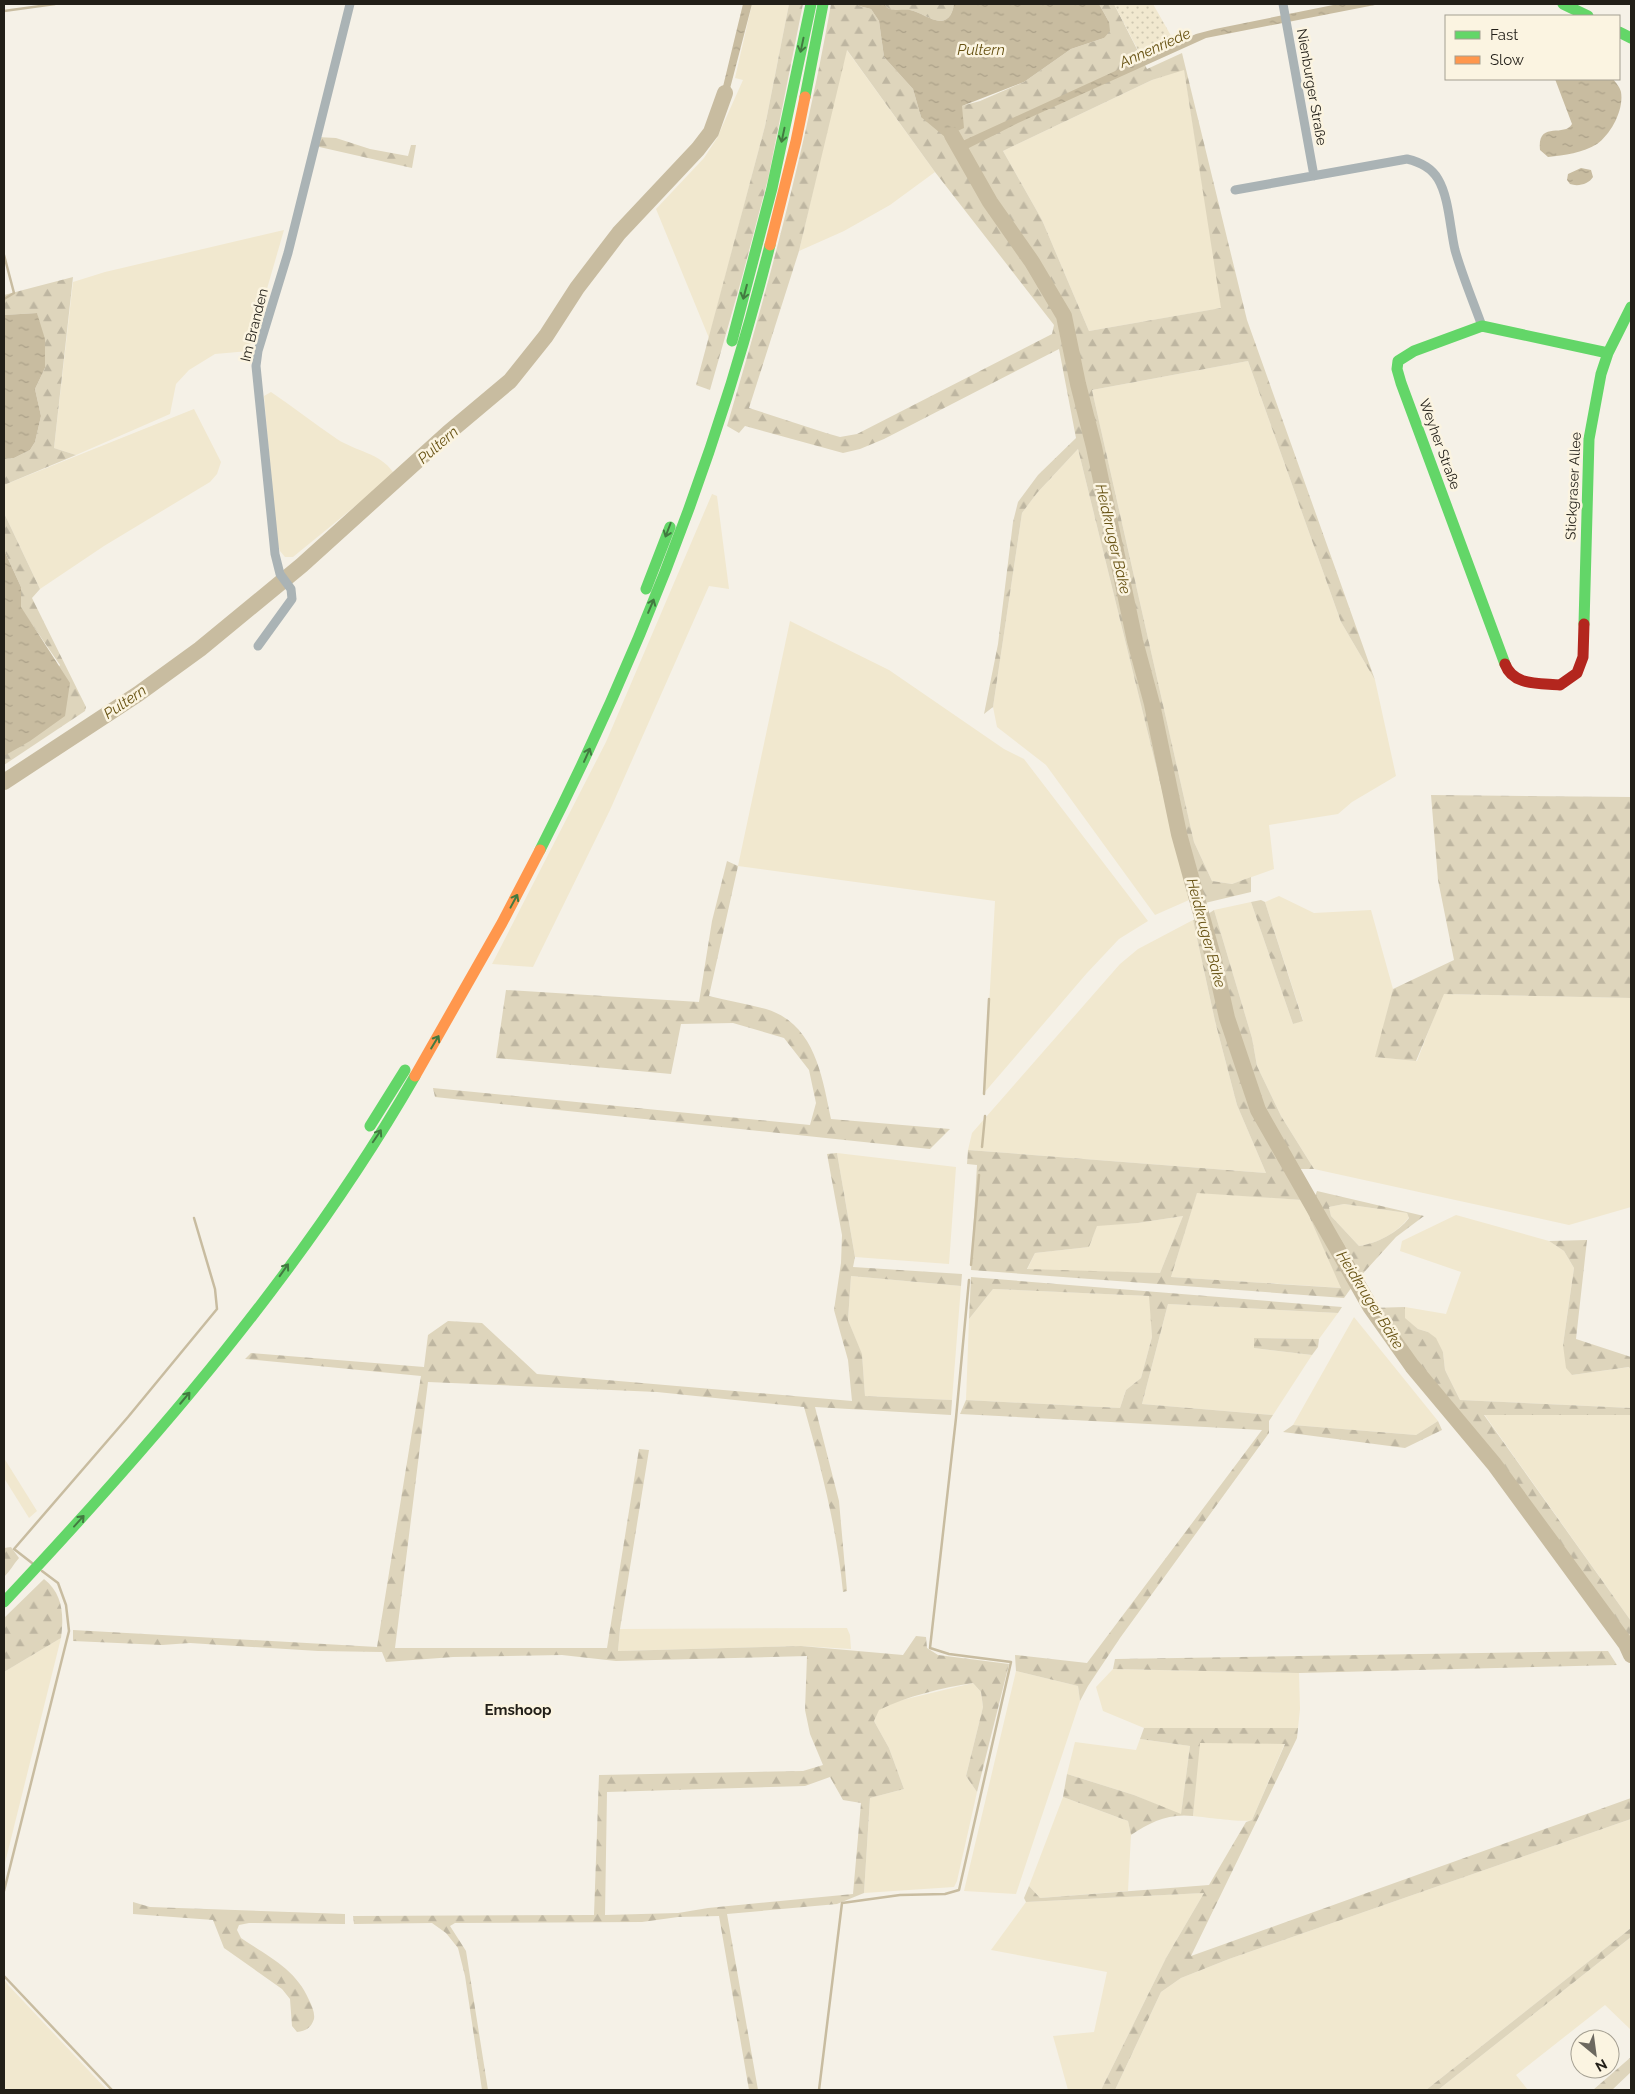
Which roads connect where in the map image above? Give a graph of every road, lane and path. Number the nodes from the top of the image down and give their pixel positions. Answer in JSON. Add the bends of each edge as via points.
{"nodes":[{"id":1,"x":350,"y":4,"type":"edge"},
{"id":2,"x":811,"y":4,"type":"edge"},
{"id":3,"x":823,"y":4,"type":"edge"},
{"id":4,"x":1563,"y":4,"type":"edge"},
{"id":5,"x":1284,"y":8,"type":"edge"},
{"id":6,"x":1586,"y":15,"type":"edge"},
{"id":7,"x":1314,"y":176,"type":"junction"},
{"id":8,"x":1235,"y":190,"type":"dead end"},
{"id":9,"x":1631,"y":307,"type":"edge"},
{"id":10,"x":1482,"y":326,"type":"junction"},
{"id":11,"x":1608,"y":353,"type":"junction"},
{"id":12,"x":258,"y":646,"type":"dead end"},
{"id":13,"x":1577,"y":674,"type":"joint"},
{"id":14,"x":366,"y":1133,"type":"dead end"},
{"id":15,"x":192,"y":1372,"type":"dead end"},
{"id":16,"x":42,"y":1554,"type":"junction"},
{"id":17,"x":24,"y":1573,"type":"junction"},
{"id":18,"x":4,"y":1587,"type":"edge"},
{"id":19,"x":4,"y":1602,"type":"edge"}],
"edges":[{"from":1,"to":12,"type":"street","name":"Im Branden","via":[[290,244],[258,352],[256,366],[275,554],[280,574],[292,594],[289,604]]},
{"from":2,"to":14,"type":"main road","one_way":true,"via":[[772,188],[732,343],[647,588],[571,763],[529,850],[452,993]]},
{"from":16,"to":3,"type":"main road","one_way":true,"via":[[136,1457],[277,1280],[398,1105],[538,856],[629,661],[704,464],[771,246]]},
{"from":4,"to":6,"type":"main road"},
{"from":5,"to":7,"type":"street","name":"Nienburger Straße"},
{"from":7,"to":8,"type":"street"},
{"from":7,"to":10,"type":"street","via":[[1407,159],[1431,169],[1443,190],[1455,251]]},
{"from":9,"to":11,"type":"main road","name":"Stickgraser Allee"},
{"from":10,"to":11,"type":"main road"},
{"from":10,"to":13,"type":"main road","name":"Weyher Straße","via":[[1403,356],[1398,360],[1397,369],[1508,673],[1517,680],[1560,685]]},
{"from":11,"to":13,"type":"main road","name":"Stickgraser Allee","via":[[1589,439],[1583,657]]},
{"from":15,"to":16,"type":"main road"},
{"from":16,"to":17,"type":"main road"},
{"from":17,"to":18,"type":"main road"},
{"from":17,"to":19,"type":"main road"}]}
